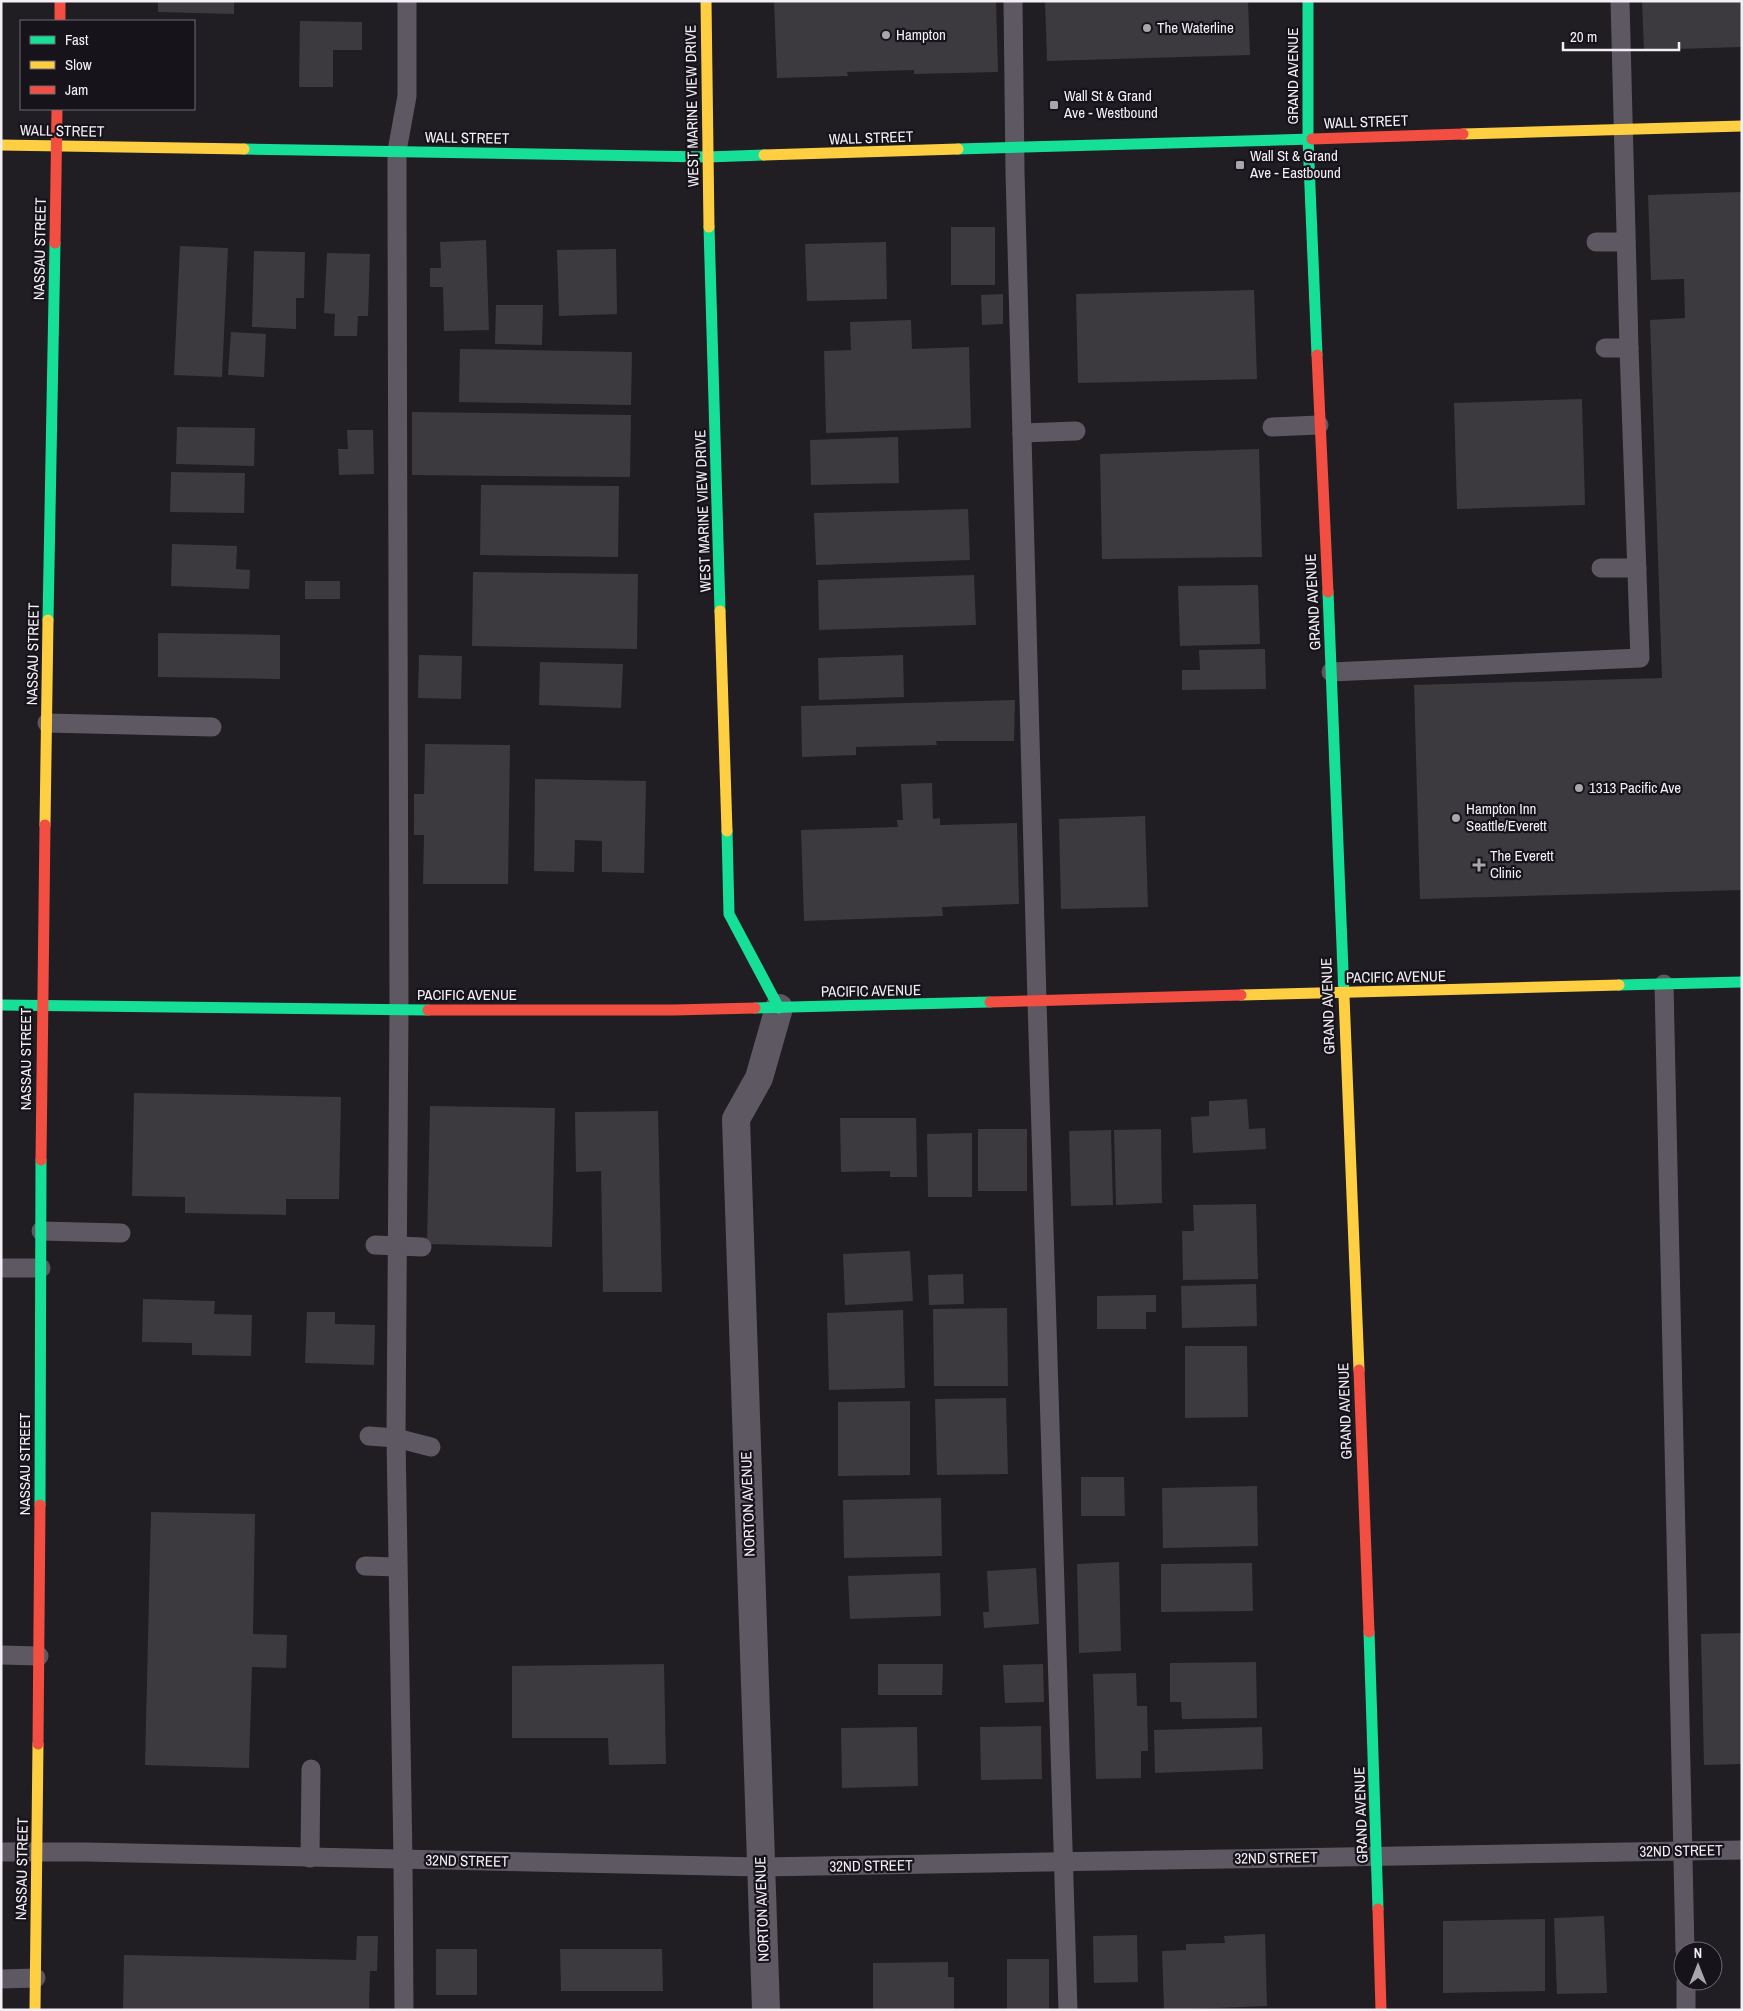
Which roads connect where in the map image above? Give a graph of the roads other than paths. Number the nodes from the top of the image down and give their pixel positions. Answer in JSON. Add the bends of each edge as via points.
{"nodes":[{"id":1,"x":60,"y":1,"type":"edge"},
{"id":2,"x":407,"y":1,"type":"edge"},
{"id":3,"x":706,"y":1,"type":"edge"},
{"id":4,"x":1013,"y":1,"type":"edge"},
{"id":5,"x":1308,"y":1,"type":"edge"},
{"id":6,"x":1620,"y":1,"type":"edge"},
{"id":7,"x":60,"y":20,"type":"edge"},
{"id":8,"x":57,"y":110,"type":"edge"},
{"id":9,"x":1742,"y":126,"type":"edge"},
{"id":10,"x":1623,"y":129,"type":"junction"},
{"id":11,"x":1308,"y":139,"type":"junction"},
{"id":12,"x":1,"y":145,"type":"edge"},
{"id":13,"x":57,"y":145,"type":"junction"},
{"id":14,"x":1014,"y":148,"type":"junction"},
{"id":15,"x":397,"y":152,"type":"junction"},
{"id":16,"x":707,"y":157,"type":"junction"},
{"id":17,"x":1596,"y":242,"type":"dead end"},
{"id":18,"x":1626,"y":242,"type":"junction"},
{"id":19,"x":1605,"y":348,"type":"dead end"},
{"id":20,"x":1629,"y":348,"type":"junction"},
{"id":21,"x":1319,"y":426,"type":"junction"},
{"id":22,"x":1272,"y":427,"type":"dead end"},
{"id":23,"x":1076,"y":431,"type":"dead end"},
{"id":24,"x":1022,"y":433,"type":"junction"},
{"id":25,"x":1601,"y":568,"type":"dead end"},
{"id":26,"x":1637,"y":568,"type":"junction"},
{"id":27,"x":1331,"y":672,"type":"junction"},
{"id":28,"x":47,"y":723,"type":"junction"},
{"id":29,"x":212,"y":727,"type":"dead end"},
{"id":30,"x":1742,"y":982,"type":"edge"},
{"id":31,"x":1664,"y":984,"type":"junction"},
{"id":32,"x":1343,"y":993,"type":"junction"},
{"id":33,"x":1037,"y":1001,"type":"junction"},
{"id":34,"x":1,"y":1005,"type":"edge"},
{"id":35,"x":42,"y":1006,"type":"junction"},
{"id":36,"x":779,"y":1008,"type":"junction"},
{"id":37,"x":399,"y":1010,"type":"junction"},
{"id":38,"x":41,"y":1230,"type":"junction"},
{"id":39,"x":121,"y":1233,"type":"dead end"},
{"id":40,"x":376,"y":1245,"type":"dead end"},
{"id":41,"x":397,"y":1245,"type":"junction"},
{"id":42,"x":422,"y":1247,"type":"dead end"},
{"id":43,"x":1,"y":1268,"type":"edge"},
{"id":44,"x":41,"y":1268,"type":"junction"},
{"id":45,"x":369,"y":1436,"type":"dead end"},
{"id":46,"x":396,"y":1438,"type":"junction"},
{"id":47,"x":431,"y":1447,"type":"dead end"},
{"id":48,"x":365,"y":1566,"type":"dead end"},
{"id":49,"x":397,"y":1567,"type":"junction"},
{"id":50,"x":1,"y":1655,"type":"edge"},
{"id":51,"x":39,"y":1656,"type":"junction"},
{"id":52,"x":310,"y":1769,"type":"dead end"},
{"id":53,"x":1742,"y":1850,"type":"edge"},
{"id":54,"x":1682,"y":1851,"type":"junction"},
{"id":55,"x":1,"y":1852,"type":"edge"},
{"id":56,"x":38,"y":1852,"type":"junction"},
{"id":57,"x":1378,"y":1856,"type":"junction"},
{"id":58,"x":310,"y":1858,"type":"junction"},
{"id":59,"x":403,"y":1860,"type":"junction"},
{"id":60,"x":1062,"y":1862,"type":"junction"},
{"id":61,"x":760,"y":1867,"type":"junction"},
{"id":62,"x":1685,"y":1941,"type":"edge"},
{"id":63,"x":36,"y":1978,"type":"junction"},
{"id":64,"x":1,"y":1979,"type":"edge"},
{"id":65,"x":1686,"y":1991,"type":"edge"},
{"id":66,"x":36,"y":2010,"type":"edge"},
{"id":67,"x":404,"y":2010,"type":"edge"},
{"id":68,"x":766,"y":2010,"type":"edge"},
{"id":69,"x":1068,"y":2010,"type":"edge"},
{"id":70,"x":1381,"y":2010,"type":"edge"},
{"id":71,"x":1686,"y":2010,"type":"edge"}],
"edges":[{"from":1,"to":7,"type":"street"},
{"from":2,"to":15,"type":"lane","via":[[407,96]]},
{"from":3,"to":16,"type":"street","name":"WEST MARINE VIEW DRIVE"},
{"from":4,"to":14,"type":"lane"},
{"from":5,"to":11,"type":"street","name":"GRAND AVENUE"},
{"from":6,"to":10,"type":"lane"},
{"from":8,"to":13,"type":"street","name":"NASSAU STREET"},
{"from":9,"to":10,"type":"street","name":"WALL STREET"},
{"from":10,"to":11,"type":"street","name":"WALL STREET"},
{"from":10,"to":18,"type":"lane"},
{"from":11,"to":14,"type":"street","name":"WALL STREET"},
{"from":11,"to":21,"type":"street","name":"GRAND AVENUE"},
{"from":12,"to":13,"type":"street","name":"WALL STREET"},
{"from":13,"to":15,"type":"street","name":"WALL STREET"},
{"from":13,"to":28,"type":"street","name":"NASSAU STREET"},
{"from":14,"to":16,"type":"street","name":"WALL STREET"},
{"from":14,"to":24,"type":"lane"},
{"from":15,"to":16,"type":"street","name":"WALL STREET"},
{"from":15,"to":37,"type":"lane"},
{"from":16,"to":36,"type":"street","name":"WEST MARINE VIEW DRIVE","via":[[730,914]]},
{"from":17,"to":18,"type":"lane"},
{"from":18,"to":20,"type":"lane"},
{"from":19,"to":20,"type":"lane"},
{"from":20,"to":26,"type":"lane"},
{"from":21,"to":22,"type":"lane"},
{"from":21,"to":27,"type":"street","name":"GRAND AVENUE"},
{"from":23,"to":24,"type":"lane"},
{"from":24,"to":33,"type":"lane"},
{"from":25,"to":26,"type":"lane"},
{"from":26,"to":27,"type":"lane","via":[[1640,658]]},
{"from":27,"to":32,"type":"street","name":"GRAND AVENUE"},
{"from":28,"to":29,"type":"lane"},
{"from":28,"to":35,"type":"street","name":"NASSAU STREET"},
{"from":30,"to":31,"type":"street","name":"PACIFIC AVENUE"},
{"from":31,"to":32,"type":"street","name":"PACIFIC AVENUE"},
{"from":31,"to":54,"type":"lane"},
{"from":32,"to":33,"type":"street","name":"PACIFIC AVENUE"},
{"from":32,"to":57,"type":"street","name":"GRAND AVENUE"},
{"from":33,"to":36,"type":"street","name":"PACIFIC AVENUE"},
{"from":33,"to":60,"type":"lane"},
{"from":34,"to":35,"type":"street","name":"PACIFIC AVENUE"},
{"from":35,"to":37,"type":"street","name":"PACIFIC AVENUE"},
{"from":35,"to":38,"type":"street","name":"NASSAU STREET"},
{"from":36,"to":37,"type":"street","name":"PACIFIC AVENUE"},
{"from":36,"to":61,"type":"street","name":"NORTON AVENUE","via":[[759,1078],[736,1119]]},
{"from":37,"to":41,"type":"lane"},
{"from":38,"to":39,"type":"lane"},
{"from":38,"to":44,"type":"street","name":"NASSAU STREET"},
{"from":40,"to":41,"type":"lane"},
{"from":41,"to":42,"type":"lane"},
{"from":41,"to":46,"type":"lane"},
{"from":43,"to":44,"type":"lane"},
{"from":44,"to":51,"type":"street","name":"NASSAU STREET"},
{"from":45,"to":46,"type":"lane"},
{"from":46,"to":47,"type":"lane"},
{"from":46,"to":49,"type":"lane"},
{"from":48,"to":49,"type":"lane"},
{"from":49,"to":59,"type":"lane"},
{"from":50,"to":51,"type":"lane"},
{"from":51,"to":56,"type":"street","name":"NASSAU STREET"},
{"from":52,"to":58,"type":"lane"},
{"from":53,"to":54,"type":"lane","name":"32ND STREET"},
{"from":54,"to":57,"type":"lane","name":"32ND STREET"},
{"from":54,"to":62,"type":"lane"},
{"from":55,"to":56,"type":"lane","name":"32ND STREET"},
{"from":56,"to":58,"type":"lane","name":"32ND STREET"},
{"from":56,"to":63,"type":"street","name":"NASSAU STREET"},
{"from":57,"to":60,"type":"lane","name":"32ND STREET"},
{"from":57,"to":70,"type":"street","name":"GRAND AVENUE"},
{"from":58,"to":59,"type":"lane","name":"32ND STREET"},
{"from":59,"to":61,"type":"lane","name":"32ND STREET"},
{"from":59,"to":67,"type":"lane"},
{"from":60,"to":61,"type":"lane","name":"32ND STREET"},
{"from":60,"to":69,"type":"lane"},
{"from":61,"to":68,"type":"street","name":"NORTON AVENUE"},
{"from":63,"to":64,"type":"lane"},
{"from":63,"to":66,"type":"street","name":"NASSAU STREET"},
{"from":65,"to":71,"type":"lane"}]}
